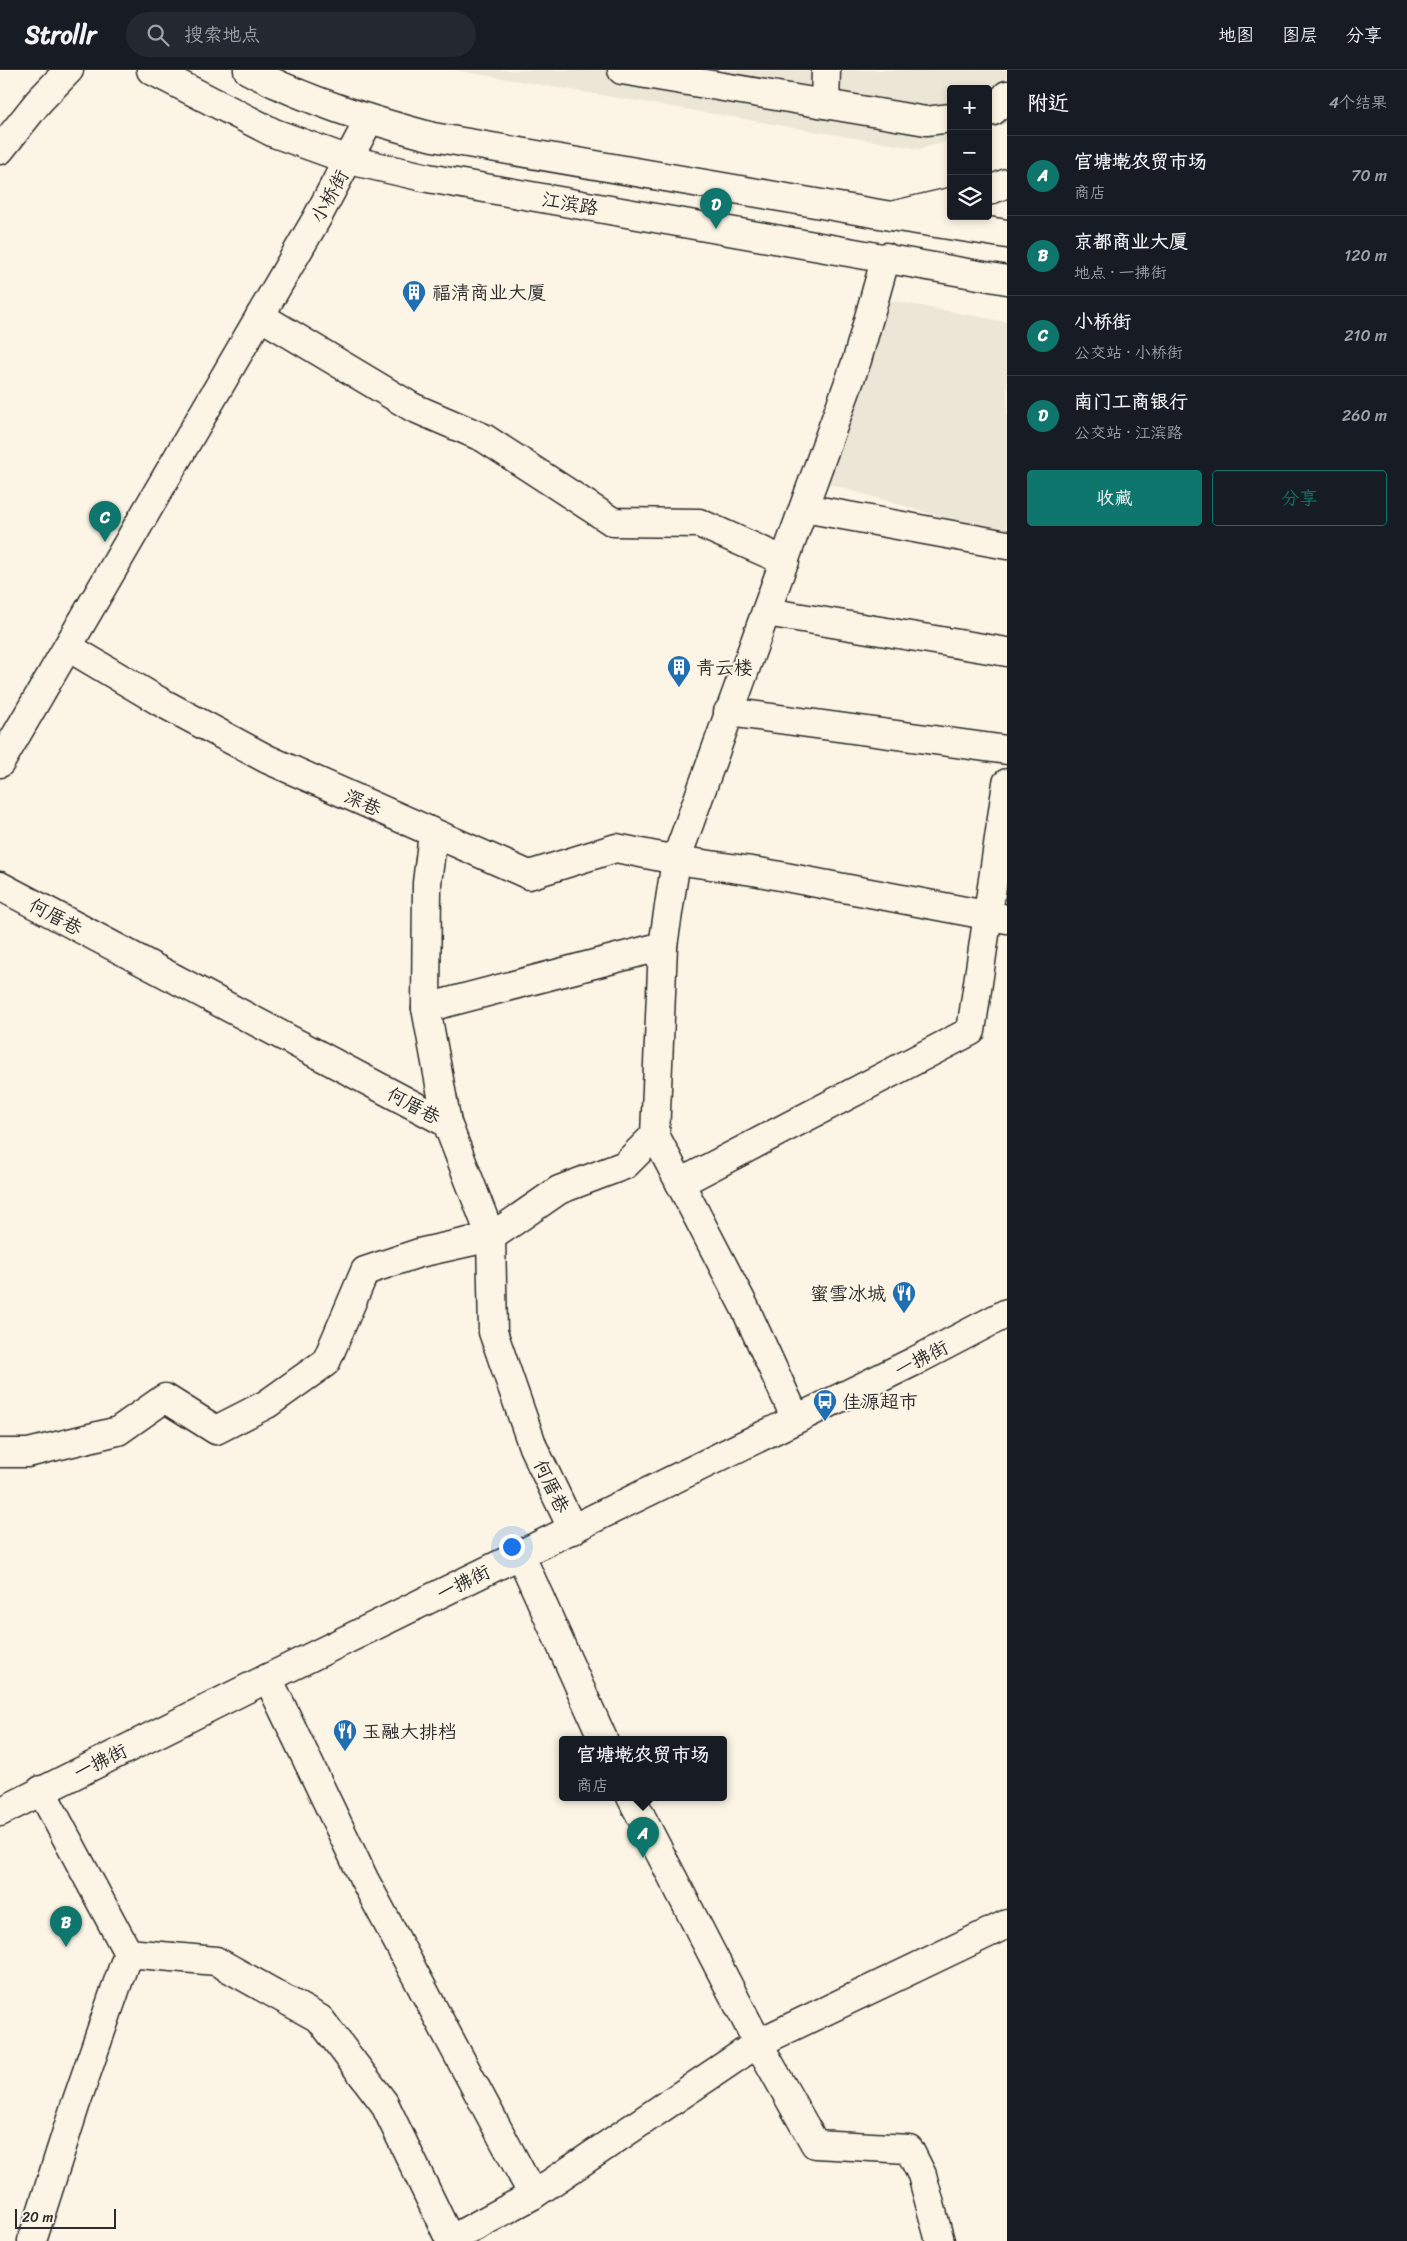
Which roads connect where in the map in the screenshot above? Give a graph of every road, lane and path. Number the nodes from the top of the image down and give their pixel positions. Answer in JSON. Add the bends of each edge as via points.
{"nodes":[{"id":1,"x":69,"y":70,"type":"edge"},
{"id":2,"x":151,"y":70,"type":"edge"},
{"id":3,"x":622,"y":70,"type":"edge"},
{"id":4,"x":826,"y":70,"type":"edge"},
{"id":5,"x":256,"y":73,"type":"edge"},
{"id":6,"x":1007,"y":95,"type":"edge"},
{"id":7,"x":825,"y":104,"type":"junction"},
{"id":8,"x":992,"y":111,"type":"edge"},
{"id":9,"x":947,"y":118,"type":"edge"},
{"id":10,"x":368,"y":120,"type":"junction"},
{"id":11,"x":0,"y":150,"type":"edge"},
{"id":12,"x":349,"y":160,"type":"junction"},
{"id":13,"x":1007,"y":183,"type":"edge"},
{"id":14,"x":992,"y":189,"type":"edge"},
{"id":15,"x":947,"y":203,"type":"edge"},
{"id":16,"x":891,"y":216,"type":"junction"},
{"id":17,"x":1007,"y":234,"type":"edge"},
{"id":18,"x":886,"y":257,"type":"junction"},
{"id":19,"x":1007,"y":280,"type":"edge"},
{"id":20,"x":260,"y":316,"type":"junction"},
{"id":21,"x":804,"y":508,"type":"junction"},
{"id":22,"x":1007,"y":545,"type":"edge"},
{"id":23,"x":785,"y":561,"type":"junction"},
{"id":24,"x":766,"y":612,"type":"junction"},
{"id":25,"x":68,"y":647,"type":"junction"},
{"id":26,"x":1007,"y":652,"type":"edge"},
{"id":27,"x":728,"y":712,"type":"junction"},
{"id":28,"x":1007,"y":750,"type":"edge"},
{"id":29,"x":0,"y":763,"type":"edge"},
{"id":30,"x":1007,"y":783,"type":"edge"},
{"id":31,"x":433,"y":834,"type":"junction"},
{"id":32,"x":676,"y":860,"type":"junction"},
{"id":33,"x":0,"y":886,"type":"edge"},
{"id":34,"x":997,"y":918,"type":"edge"},
{"id":35,"x":663,"y":946,"type":"junction"},
{"id":36,"x":426,"y":1008,"type":"junction"},
{"id":37,"x":447,"y":1123,"type":"junction"},
{"id":38,"x":655,"y":1135,"type":"junction"},
{"id":39,"x":680,"y":1183,"type":"junction"},
{"id":40,"x":491,"y":1236,"type":"junction"},
{"id":41,"x":1007,"y":1313,"type":"edge"},
{"id":42,"x":796,"y":1419,"type":"junction"},
{"id":43,"x":0,"y":1453,"type":"edge"},
{"id":44,"x":573,"y":1530,"type":"junction"},
{"id":45,"x":520,"y":1554,"type":"junction"},
{"id":46,"x":268,"y":1678,"type":"junction"},
{"id":47,"x":602,"y":1736,"type":"edge"},
{"id":48,"x":41,"y":1790,"type":"junction"},
{"id":49,"x":634,"y":1801,"type":"edge"},
{"id":50,"x":0,"y":1812,"type":"edge"},
{"id":51,"x":1007,"y":1924,"type":"edge"},
{"id":52,"x":128,"y":1953,"type":"junction"},
{"id":53,"x":758,"y":2043,"type":"junction"},
{"id":54,"x":533,"y":2195,"type":"junction"},
{"id":55,"x":32,"y":2241,"type":"edge"},
{"id":56,"x":940,"y":2241,"type":"edge"}],
"edges":[{"from":1,"to":11,"type":"street"},
{"from":2,"to":12,"type":"street","name":"江滨路","via":[[274,133]]},
{"from":3,"to":7,"type":"street"},
{"from":4,"to":7,"type":"street"},
{"from":5,"to":10,"type":"street","via":[[294,93]]},
{"from":6,"to":8,"type":"street"},
{"from":7,"to":9,"type":"street","via":[[926,121]]},
{"from":10,"to":12,"type":"street","name":"小桥街"},
{"from":10,"to":16,"type":"street","via":[[433,136]]},
{"from":12,"to":18,"type":"street","name":"江滨路","via":[[428,178]]},
{"from":12,"to":20,"type":"street","name":"小桥街"},
{"from":13,"to":14,"type":"street"},
{"from":15,"to":16,"type":"street"},
{"from":16,"to":17,"type":"street"},
{"from":18,"to":19,"type":"street","name":"江滨路"},
{"from":18,"to":21,"type":"street","via":[[857,360]]},
{"from":20,"to":23,"type":"street","via":[[412,407],[484,438],[613,522],[699,523]]},
{"from":20,"to":25,"type":"street","name":"小桥街"},
{"from":21,"to":22,"type":"street"},
{"from":21,"to":23,"type":"street"},
{"from":23,"to":24,"type":"street"},
{"from":24,"to":26,"type":"street"},
{"from":24,"to":27,"type":"street"},
{"from":25,"to":29,"type":"street","name":"小桥街"},
{"from":25,"to":31,"type":"street","name":"深巷","via":[[158,701],[267,759]]},
{"from":27,"to":28,"type":"street"},
{"from":27,"to":32,"type":"street"},
{"from":30,"to":34,"type":"street"},
{"from":31,"to":32,"type":"street","name":"深巷","via":[[529,876],[616,848]]},
{"from":31,"to":36,"type":"street","via":[[427,883]]},
{"from":32,"to":34,"type":"street","name":"深巷","via":[[759,872]]},
{"from":32,"to":35,"type":"street"},
{"from":33,"to":37,"type":"street","name":"何厝巷"},
{"from":34,"to":39,"type":"street","via":[[971,1031]]},
{"from":35,"to":36,"type":"street"},
{"from":35,"to":38,"type":"street"},
{"from":36,"to":37,"type":"street"},
{"from":37,"to":40,"type":"street","name":"何厝巷"},
{"from":38,"to":39,"type":"street"},
{"from":38,"to":40,"type":"street","via":[[625,1165],[559,1190]]},
{"from":39,"to":42,"type":"street","via":[[745,1308]]},
{"from":40,"to":43,"type":"street","via":[[419,1253],[365,1271],[326,1362],[267,1404],[216,1430],[164,1398],[118,1431],[28,1453]]},
{"from":40,"to":44,"type":"street","name":"何厝巷","via":[[494,1332],[533,1447]]},
{"from":41,"to":42,"type":"street","name":"一拂街"},
{"from":42,"to":44,"type":"street","name":"一拂街"},
{"from":44,"to":45,"type":"street","name":"一拂街"},
{"from":45,"to":46,"type":"street","name":"一拂街"},
{"from":45,"to":47,"type":"street"},
{"from":46,"to":48,"type":"street","name":"一拂街"},
{"from":46,"to":54,"type":"street","via":[[364,1879]]},
{"from":48,"to":50,"type":"street","name":"一拂街"},
{"from":48,"to":52,"type":"street"},
{"from":49,"to":53,"type":"street"},
{"from":51,"to":53,"type":"street"},
{"from":52,"to":54,"type":"street","via":[[216,1961],[320,2019],[384,2103],[450,2240]]},
{"from":52,"to":55,"type":"street"},
{"from":53,"to":54,"type":"street"},
{"from":53,"to":56,"type":"street","via":[[815,2144],[909,2149],[922,2175]]}]}
